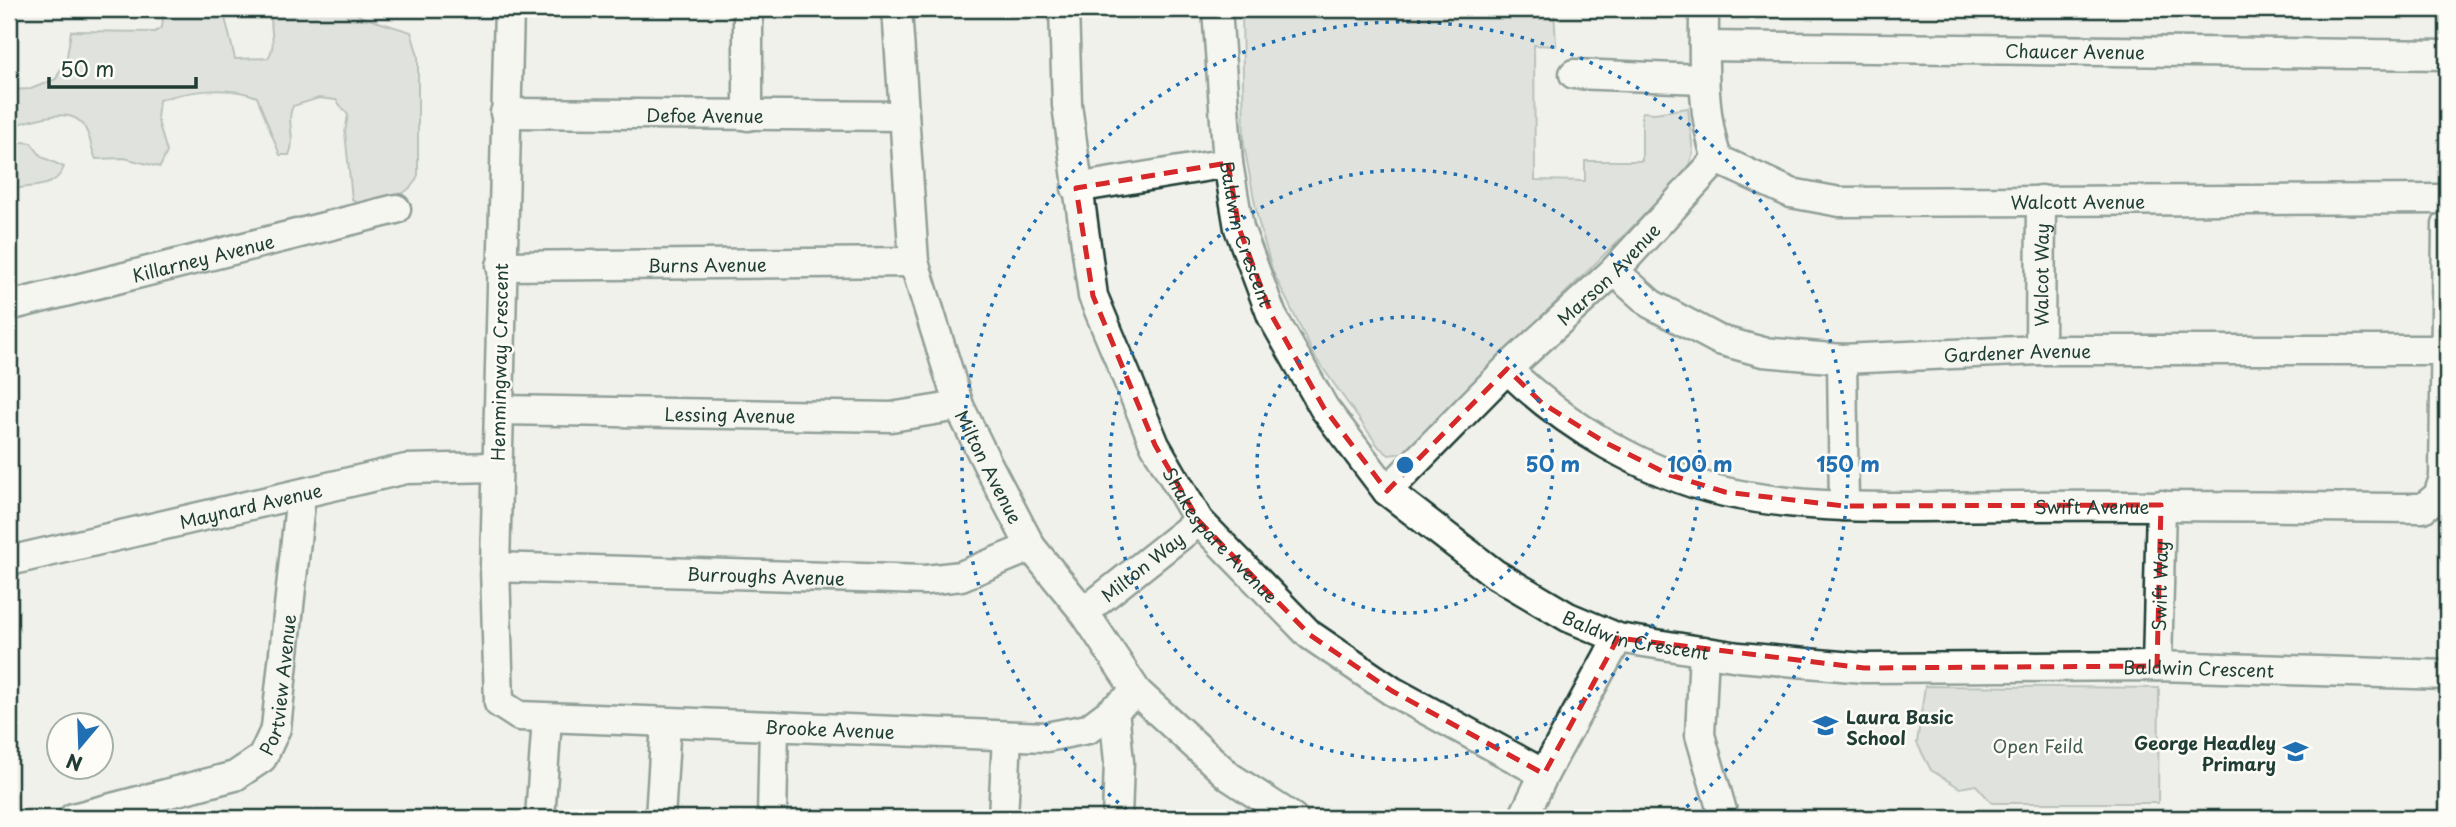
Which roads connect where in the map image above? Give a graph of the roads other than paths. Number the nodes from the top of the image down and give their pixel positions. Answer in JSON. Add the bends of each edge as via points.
{"nodes":[{"id":1,"x":509,"y":9,"type":"edge"},
{"id":2,"x":748,"y":9,"type":"edge"},
{"id":3,"x":897,"y":9,"type":"edge"},
{"id":4,"x":1064,"y":9,"type":"edge"},
{"id":5,"x":1217,"y":9,"type":"edge"},
{"id":6,"x":1704,"y":9,"type":"edge"},
{"id":7,"x":1704,"y":46,"type":"junction"},
{"id":8,"x":2447,"y":55,"type":"edge"},
{"id":9,"x":1574,"y":74,"type":"dead end"},
{"id":10,"x":1703,"y":79,"type":"junction"},
{"id":11,"x":505,"y":113,"type":"junction"},
{"id":12,"x":748,"y":116,"type":"junction"},
{"id":13,"x":904,"y":116,"type":"junction"},
{"id":14,"x":1717,"y":159,"type":"junction"},
{"id":15,"x":1228,"y":163,"type":"junction"},
{"id":16,"x":1076,"y":188,"type":"junction"},
{"id":17,"x":2447,"y":199,"type":"edge"},
{"id":18,"x":2041,"y":200,"type":"junction"},
{"id":19,"x":397,"y":209,"type":"dead end"},
{"id":20,"x":2447,"y":225,"type":"edge"},
{"id":21,"x":914,"y":262,"type":"junction"},
{"id":22,"x":501,"y":266,"type":"junction"},
{"id":23,"x":1614,"y":271,"type":"junction"},
{"id":24,"x":2447,"y":274,"type":"edge"},
{"id":25,"x":9,"y":306,"type":"edge"},
{"id":26,"x":2040,"y":350,"type":"junction"},
{"id":27,"x":2445,"y":350,"type":"junction"},
{"id":28,"x":1842,"y":359,"type":"junction"},
{"id":29,"x":1507,"y":369,"type":"junction"},
{"id":30,"x":959,"y":407,"type":"junction"},
{"id":31,"x":500,"y":410,"type":"junction"},
{"id":32,"x":497,"y":467,"type":"junction"},
{"id":33,"x":1387,"y":491,"type":"junction"},
{"id":34,"x":301,"y":494,"type":"junction"},
{"id":35,"x":2161,"y":505,"type":"junction"},
{"id":36,"x":1844,"y":506,"type":"junction"},
{"id":37,"x":1199,"y":521,"type":"junction"},
{"id":38,"x":1031,"y":547,"type":"junction"},
{"id":39,"x":9,"y":561,"type":"edge"},
{"id":40,"x":495,"y":568,"type":"junction"},
{"id":41,"x":1084,"y":612,"type":"junction"},
{"id":42,"x":1618,"y":638,"type":"junction"},
{"id":43,"x":1704,"y":651,"type":"junction"},
{"id":44,"x":2157,"y":666,"type":"junction"},
{"id":45,"x":2447,"y":675,"type":"edge"},
{"id":46,"x":1137,"y":692,"type":"junction"},
{"id":47,"x":1114,"y":709,"type":"junction"},
{"id":48,"x":509,"y":712,"type":"joint"},
{"id":49,"x":547,"y":718,"type":"junction"},
{"id":50,"x":666,"y":723,"type":"junction"},
{"id":51,"x":774,"y":726,"type":"junction"},
{"id":52,"x":1007,"y":736,"type":"junction"},
{"id":53,"x":1544,"y":774,"type":"junction"},
{"id":54,"x":74,"y":818,"type":"edge"},
{"id":55,"x":540,"y":818,"type":"edge"},
{"id":56,"x":660,"y":818,"type":"edge"},
{"id":57,"x":772,"y":818,"type":"edge"},
{"id":58,"x":1003,"y":818,"type":"edge"},
{"id":59,"x":1117,"y":818,"type":"edge"},
{"id":60,"x":1293,"y":818,"type":"edge"},
{"id":61,"x":1523,"y":818,"type":"edge"},
{"id":62,"x":1724,"y":818,"type":"edge"}],
"edges":[{"from":1,"to":11,"type":"street","name":"Hemmingway Crescent"},
{"from":2,"to":12,"type":"street"},
{"from":3,"to":13,"type":"street","name":"Milton Avenue"},
{"from":4,"to":16,"type":"street","name":"Shakespare Avenue"},
{"from":5,"to":15,"type":"street","name":"Baldwin Crescent"},
{"from":6,"to":7,"type":"street"},
{"from":7,"to":8,"type":"street","name":"Chaucer Avenue"},
{"from":7,"to":10,"type":"street"},
{"from":9,"to":10,"type":"street"},
{"from":10,"to":14,"type":"street","via":[[1708,131]]},
{"from":11,"to":12,"type":"street","name":"Defoe Avenue"},
{"from":11,"to":22,"type":"street","name":"Hemmingway Crescent"},
{"from":12,"to":13,"type":"street","name":"Defoe Avenue"},
{"from":13,"to":21,"type":"street","name":"Milton Avenue"},
{"from":14,"to":18,"type":"street","name":"Walcott Avenue","via":[[1790,192],[1840,202]]},
{"from":14,"to":23,"type":"street","name":"Marson Avenue"},
{"from":15,"to":16,"type":"street"},
{"from":15,"to":33,"type":"street","name":"Baldwin Crescent","via":[[1239,228],[1272,316],[1324,408]]},
{"from":16,"to":37,"type":"street","name":"Shakespare Avenue","via":[[1093,296],[1108,337],[1155,445]]},
{"from":17,"to":18,"type":"street","name":"Walcott Avenue"},
{"from":18,"to":26,"type":"street","name":"Walcot Way"},
{"from":19,"to":25,"type":"street","name":"Killarney Avenue"},
{"from":20,"to":24,"type":"street","name":"Swift Avenue"},
{"from":21,"to":22,"type":"street","name":"Burns Avenue"},
{"from":21,"to":30,"type":"street","name":"Milton Avenue"},
{"from":22,"to":31,"type":"street","name":"Hemmingway Crescent"},
{"from":23,"to":28,"type":"street","name":"Gardener Avenue","via":[[1651,304],[1719,340],[1763,352]]},
{"from":23,"to":29,"type":"street","name":"Marson Avenue"},
{"from":24,"to":27,"type":"street","name":"Swift Avenue"},
{"from":26,"to":27,"type":"street","name":"Gardener Avenue"},
{"from":26,"to":28,"type":"street","name":"Gardener Avenue"},
{"from":27,"to":35,"type":"street","name":"Swift Avenue","via":[[2442,487],[2423,508]]},
{"from":28,"to":36,"type":"street"},
{"from":29,"to":33,"type":"street","name":"Marson Avenue"},
{"from":29,"to":36,"type":"street","name":"Swift Avenue","via":[[1542,403],[1670,475],[1725,492]]},
{"from":30,"to":31,"type":"street","name":"Lessing Avenue","via":[[891,417]]},
{"from":30,"to":38,"type":"street","name":"Milton Avenue"},
{"from":31,"to":32,"type":"street","name":"Hemmingway Crescent"},
{"from":32,"to":34,"type":"street","name":"Maynard Avenue","via":[[406,470]]},
{"from":32,"to":40,"type":"street","name":"Hemmingway Crescent"},
{"from":33,"to":42,"type":"street","name":"Baldwin Crescent","via":[[1495,574],[1568,617]]},
{"from":34,"to":39,"type":"street","name":"Maynard Avenue"},
{"from":34,"to":54,"type":"street","name":"Portview Avenue","via":[[276,729],[262,758],[235,776]]},
{"from":35,"to":36,"type":"street","name":"Swift Avenue"},
{"from":35,"to":44,"type":"street","name":"Swift Way"},
{"from":37,"to":41,"type":"street","name":"Milton Way"},
{"from":37,"to":53,"type":"street","name":"Shakespare Avenue","via":[[1310,635],[1391,691]]},
{"from":38,"to":40,"type":"street","name":"Burroughs Avenue","via":[[961,576],[926,580]]},
{"from":38,"to":41,"type":"street","name":"Milton Avenue"},
{"from":40,"to":48,"type":"street","name":"Hemmingway Crescent","via":[[499,703]]},
{"from":41,"to":46,"type":"street","name":"Milton Avenue"},
{"from":42,"to":43,"type":"street","name":"Baldwin Crescent"},
{"from":42,"to":53,"type":"street"},
{"from":43,"to":44,"type":"street","name":"Baldwin Crescent","via":[[1864,668]]},
{"from":43,"to":62,"type":"street","via":[[1700,735]]},
{"from":44,"to":45,"type":"street","name":"Baldwin Crescent"},
{"from":46,"to":47,"type":"street","name":"Brooke Avenue"},
{"from":46,"to":60,"type":"street","name":"Milton Avenue","via":[[1230,777]]},
{"from":47,"to":52,"type":"street","name":"Brooke Avenue","via":[[1088,729],[1070,735]]},
{"from":47,"to":59,"type":"street","via":[[1119,762]]},
{"from":48,"to":49,"type":"street","name":"Brooke Avenue"},
{"from":49,"to":50,"type":"street","name":"Brooke Avenue"},
{"from":49,"to":55,"type":"street"},
{"from":50,"to":51,"type":"street","name":"Brooke Avenue"},
{"from":50,"to":56,"type":"street"},
{"from":51,"to":52,"type":"street","name":"Brooke Avenue"},
{"from":51,"to":57,"type":"street"},
{"from":52,"to":58,"type":"street"},
{"from":53,"to":61,"type":"street"}]}
